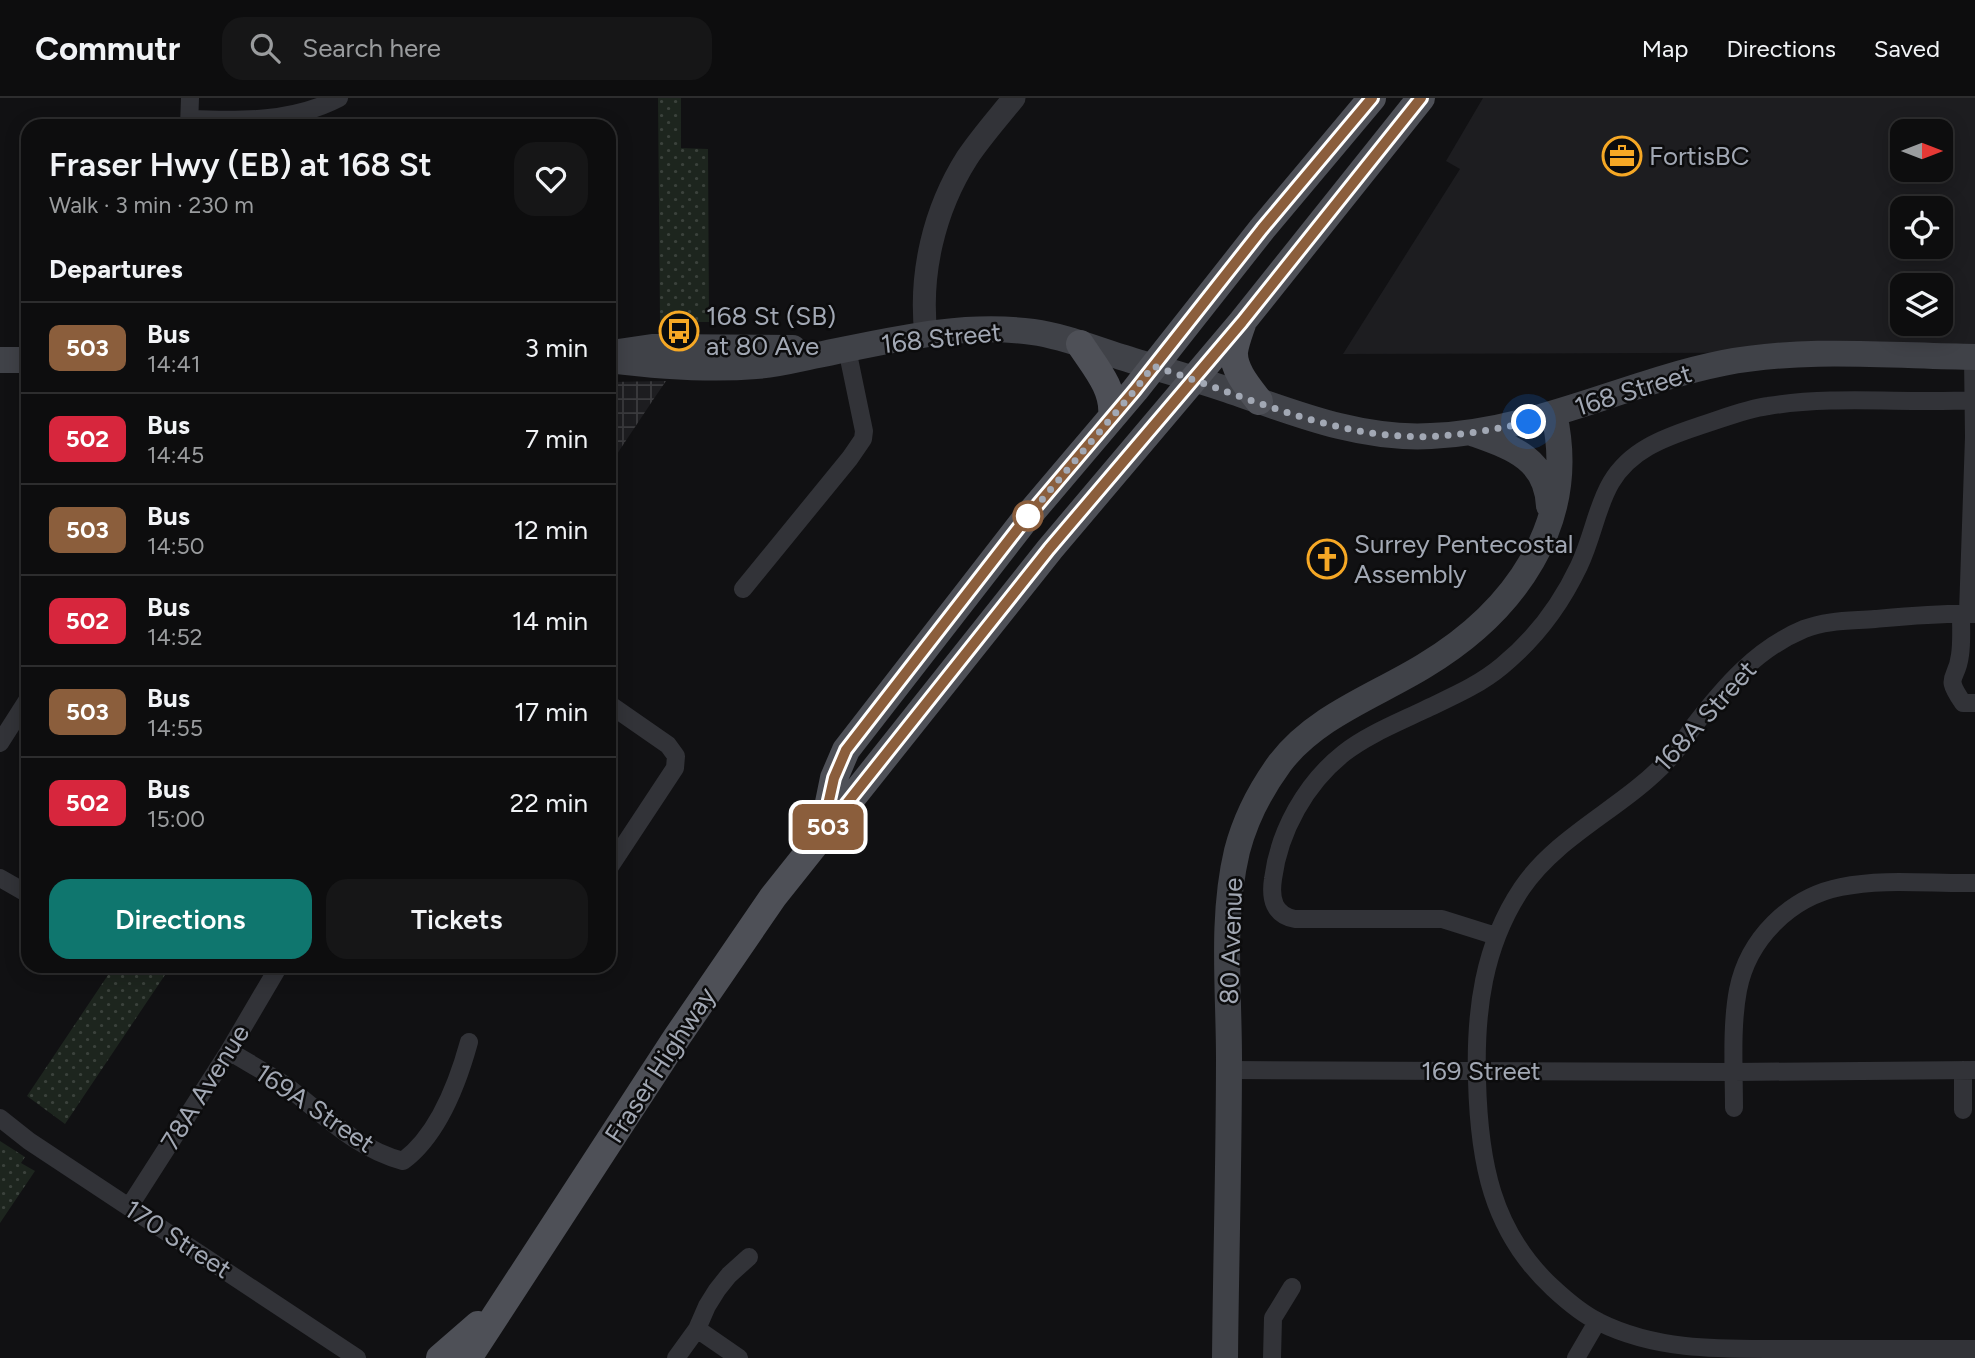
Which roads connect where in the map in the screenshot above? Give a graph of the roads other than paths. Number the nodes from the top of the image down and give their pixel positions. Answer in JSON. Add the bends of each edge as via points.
{"nodes":[{"id":1,"x":190,"y":98,"type":"edge"},
{"id":2,"x":339,"y":98,"type":"edge"},
{"id":3,"x":1372,"y":98,"type":"edge"},
{"id":4,"x":1421,"y":98,"type":"edge"},
{"id":5,"x":1006,"y":101,"type":"edge"},
{"id":6,"x":189,"y":119,"type":"edge"},
{"id":7,"x":249,"y":119,"type":"edge"},
{"id":8,"x":1242,"y":322,"type":"junction"},
{"id":9,"x":926,"y":335,"type":"junction"},
{"id":10,"x":1080,"y":344,"type":"junction"},
{"id":11,"x":847,"y":349,"type":"junction"},
{"id":12,"x":616,"y":352,"type":"edge"},
{"id":13,"x":1974,"y":356,"type":"edge"},
{"id":14,"x":0,"y":360,"type":"edge"},
{"id":15,"x":21,"y":360,"type":"edge"},
{"id":16,"x":616,"y":361,"type":"edge"},
{"id":17,"x":1153,"y":366,"type":"junction"},
{"id":18,"x":1194,"y":379,"type":"junction"},
{"id":19,"x":1974,"y":400,"type":"edge"},
{"id":20,"x":1259,"y":401,"type":"junction"},
{"id":21,"x":1554,"y":414,"type":"junction"},
{"id":22,"x":1112,"y":416,"type":"junction"},
{"id":23,"x":1471,"y":433,"type":"junction"},
{"id":24,"x":1550,"y":520,"type":"junction"},
{"id":25,"x":743,"y":589,"type":"dead end"},
{"id":26,"x":1968,"y":613,"type":"edge"},
{"id":27,"x":1975,"y":703,"type":"edge"},
{"id":28,"x":616,"y":709,"type":"edge"},
{"id":29,"x":21,"y":710,"type":"edge"},
{"id":30,"x":0,"y":743,"type":"edge"},
{"id":31,"x":821,"y":836,"type":"junction"},
{"id":32,"x":616,"y":858,"type":"edge"},
{"id":33,"x":0,"y":878,"type":"edge"},
{"id":34,"x":1975,"y":883,"type":"edge"},
{"id":35,"x":21,"y":890,"type":"edge"},
{"id":36,"x":1496,"y":936,"type":"junction"},
{"id":37,"x":275,"y":973,"type":"edge"},
{"id":38,"x":469,"y":1042,"type":"dead end"},
{"id":39,"x":229,"y":1051,"type":"junction"},
{"id":40,"x":1229,"y":1070,"type":"junction"},
{"id":41,"x":1969,"y":1070,"type":"edge"},
{"id":42,"x":1476,"y":1071,"type":"junction"},
{"id":43,"x":1734,"y":1072,"type":"junction"},
{"id":44,"x":1734,"y":1108,"type":"dead end"},
{"id":45,"x":1963,"y":1110,"type":"dead end"},
{"id":46,"x":0,"y":1118,"type":"edge"},
{"id":47,"x":129,"y":1207,"type":"junction"},
{"id":48,"x":749,"y":1257,"type":"dead end"},
{"id":49,"x":1292,"y":1287,"type":"dead end"},
{"id":50,"x":507,"y":1300,"type":"junction"},
{"id":51,"x":1597,"y":1322,"type":"junction"},
{"id":52,"x":697,"y":1329,"type":"junction"},
{"id":53,"x":1975,"y":1349,"type":"edge"},
{"id":54,"x":357,"y":1358,"type":"edge"},
{"id":55,"x":440,"y":1358,"type":"edge"},
{"id":56,"x":468,"y":1358,"type":"edge"},
{"id":57,"x":676,"y":1358,"type":"edge"},
{"id":58,"x":739,"y":1358,"type":"edge"},
{"id":59,"x":1225,"y":1358,"type":"edge"},
{"id":60,"x":1272,"y":1358,"type":"edge"},
{"id":61,"x":1576,"y":1358,"type":"edge"}],
"edges":[{"from":1,"to":6,"type":"street"},
{"from":2,"to":7,"type":"street","via":[[284,116]]},
{"from":3,"to":17,"type":"main road","name":"Fraser Highway"},
{"from":4,"to":8,"type":"main road","name":"Fraser Highway"},
{"from":5,"to":9,"type":"street","via":[[948,191],[929,249],[923,311]]},
{"from":8,"to":18,"type":"main road","name":"Fraser Highway"},
{"from":8,"to":20,"type":"main road","via":[[1234,352],[1246,384]]},
{"from":9,"to":10,"type":"main road","name":"168 Street","via":[[1004,329]]},
{"from":9,"to":11,"type":"main road","name":"168 Street"},
{"from":10,"to":17,"type":"main road","name":"168 Street"},
{"from":10,"to":22,"type":"main road","via":[[1111,392]]},
{"from":11,"to":12,"type":"main road","name":"168 Street","via":[[652,347]]},
{"from":11,"to":16,"type":"main road","name":"168 Street","via":[[758,366],[653,366]]},
{"from":11,"to":25,"type":"street","via":[[863,439]]},
{"from":13,"to":19,"type":"street"},
{"from":13,"to":21,"type":"main road","name":"168 Street","via":[[1748,359],[1684,372]]},
{"from":14,"to":15,"type":"main road"},
{"from":17,"to":18,"type":"main road","name":"168 Street"},
{"from":17,"to":22,"type":"main road","name":"Fraser Highway"},
{"from":18,"to":20,"type":"main road","name":"168 Street"},
{"from":18,"to":31,"type":"main road","name":"Fraser Highway","via":[[1049,549]]},
{"from":19,"to":26,"type":"street"},
{"from":19,"to":36,"type":"street","via":[[1820,401],[1759,408],[1659,441],[1631,458],[1612,478],[1577,571],[1535,635],[1470,688],[1373,735],[1324,772],[1287,827],[1275,863],[1272,885],[1280,914],[1288,918],[1442,919]]},
{"from":20,"to":23,"type":"main road","name":"168 Street","via":[[1333,426],[1373,433],[1414,437]]},
{"from":21,"to":23,"type":"main road","name":"168 Street"},
{"from":21,"to":24,"type":"main road","name":"80 Avenue","via":[[1561,443]]},
{"from":22,"to":31,"type":"main road","name":"Fraser Highway","via":[[1023,522],[846,750],[834,778]]},
{"from":23,"to":24,"type":"main road","via":[[1530,459],[1549,496]]},
{"from":24,"to":40,"type":"main road","name":"80 Avenue","via":[[1524,575],[1482,624],[1461,643],[1317,728],[1280,763],[1261,793],[1240,840],[1231,888]]},
{"from":26,"to":27,"type":"street","via":[[1952,674],[1953,688],[1964,703]]},
{"from":26,"to":36,"type":"street","name":"168A Street","via":[[1824,623],[1761,654],[1726,686],[1656,773],[1534,872]]},
{"from":28,"to":32,"type":"street","via":[[668,744],[676,757],[676,768]]},
{"from":29,"to":30,"type":"street"},
{"from":31,"to":50,"type":"main road","name":"Fraser Highway","via":[[677,1037]]},
{"from":33,"to":35,"type":"street"},
{"from":34,"to":43,"type":"street","via":[[1843,886],[1787,911],[1756,945],[1743,973],[1735,1010]]},
{"from":36,"to":42,"type":"street","name":"168A Street","via":[[1482,985]]},
{"from":37,"to":39,"type":"street","name":"78A Avenue"},
{"from":38,"to":39,"type":"street","name":"169A Street","via":[[445,1107],[403,1161],[337,1129],[287,1087]]},
{"from":39,"to":47,"type":"street","name":"78A Avenue"},
{"from":40,"to":42,"type":"street","name":"169 Street"},
{"from":40,"to":59,"type":"main road","name":"80 Avenue"},
{"from":41,"to":43,"type":"street","name":"169 Street"},
{"from":41,"to":45,"type":"street","name":"169 Street"},
{"from":42,"to":43,"type":"street","name":"169 Street"},
{"from":42,"to":51,"type":"street","name":"168A Street","via":[[1481,1150],[1497,1208],[1510,1235],[1544,1279]]},
{"from":43,"to":44,"type":"street"},
{"from":46,"to":47,"type":"street","name":"170 Street"},
{"from":47,"to":54,"type":"street","name":"170 Street"},
{"from":48,"to":52,"type":"street","via":[[717,1290]]},
{"from":49,"to":60,"type":"street","via":[[1273,1318]]},
{"from":50,"to":55,"type":"main road","name":"Fraser Highway"},
{"from":50,"to":56,"type":"main road","name":"Fraser Highway"},
{"from":51,"to":53,"type":"street","via":[[1650,1340],[1696,1348]]},
{"from":51,"to":61,"type":"street"},
{"from":52,"to":57,"type":"street"},
{"from":52,"to":58,"type":"street"}]}
